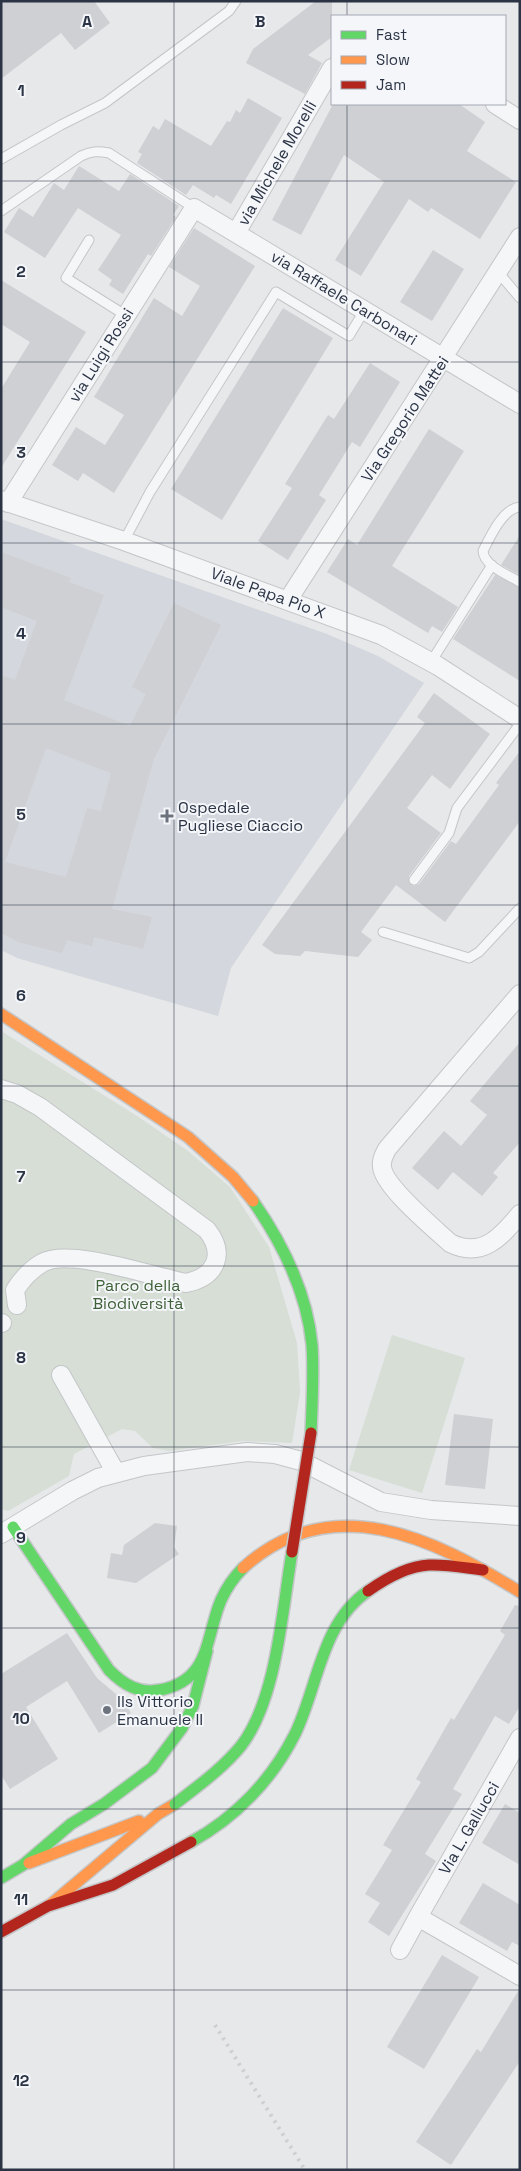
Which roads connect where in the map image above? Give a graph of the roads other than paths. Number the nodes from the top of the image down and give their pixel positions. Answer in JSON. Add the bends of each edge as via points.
{"nodes":[{"id":1,"x":236,"y":1,"type":"edge"},
{"id":2,"x":331,"y":70,"type":"edge"},
{"id":3,"x":497,"y":105,"type":"edge"},
{"id":4,"x":520,"y":120,"type":"edge"},
{"id":5,"x":1,"y":159,"type":"edge"},
{"id":6,"x":194,"y":208,"type":"junction"},
{"id":7,"x":1,"y":212,"type":"edge"},
{"id":8,"x":236,"y":233,"type":"junction"},
{"id":9,"x":520,"y":237,"type":"edge"},
{"id":10,"x":89,"y":240,"type":"dead end"},
{"id":11,"x":498,"y":272,"type":"junction"},
{"id":12,"x":520,"y":298,"type":"edge"},
{"id":13,"x":364,"y":311,"type":"junction"},
{"id":14,"x":125,"y":315,"type":"junction"},
{"id":15,"x":444,"y":358,"type":"junction"},
{"id":16,"x":520,"y":404,"type":"edge"},
{"id":17,"x":5,"y":501,"type":"edge"},
{"id":18,"x":520,"y":507,"type":"edge"},
{"id":19,"x":124,"y":541,"type":"junction"},
{"id":20,"x":492,"y":565,"type":"junction"},
{"id":21,"x":520,"y":582,"type":"edge"},
{"id":22,"x":288,"y":600,"type":"junction"},
{"id":23,"x":431,"y":662,"type":"junction"},
{"id":24,"x":520,"y":719,"type":"edge"},
{"id":25,"x":520,"y":724,"type":"edge"},
{"id":26,"x":414,"y":880,"type":"dead end"},
{"id":27,"x":520,"y":908,"type":"edge"},
{"id":28,"x":384,"y":932,"type":"dead end"},
{"id":29,"x":520,"y":994,"type":"edge"},
{"id":30,"x":1,"y":1014,"type":"edge"},
{"id":31,"x":1,"y":1089,"type":"edge"},
{"id":32,"x":520,"y":1214,"type":"edge"},
{"id":33,"x":17,"y":1305,"type":"dead end"},
{"id":34,"x":61,"y":1375,"type":"dead end"},
{"id":35,"x":116,"y":1473,"type":"junction"},
{"id":36,"x":520,"y":1516,"type":"edge"},
{"id":37,"x":7,"y":1531,"type":"edge"},
{"id":38,"x":482,"y":1570,"type":"junction"},
{"id":39,"x":520,"y":1592,"type":"edge"},
{"id":40,"x":207,"y":1651,"type":"junction"},
{"id":41,"x":520,"y":1738,"type":"edge"},
{"id":42,"x":158,"y":1814,"type":"junction"},
{"id":43,"x":23,"y":1865,"type":"junction"},
{"id":44,"x":1,"y":1878,"type":"edge"},
{"id":45,"x":48,"y":1906,"type":"junction"},
{"id":46,"x":418,"y":1917,"type":"junction"},
{"id":47,"x":1,"y":1932,"type":"edge"},
{"id":48,"x":400,"y":1950,"type":"dead end"},
{"id":49,"x":520,"y":1976,"type":"edge"}],
"edges":[{"from":1,"to":5,"type":"lane","via":[[229,11],[106,104]]},
{"from":2,"to":8,"type":"street","name":"via Michele Morelli"},
{"from":3,"to":4,"type":"street"},
{"from":6,"to":7,"type":"lane","via":[[109,153],[99,151],[80,156]]},
{"from":6,"to":8,"type":"street","name":"via Raffaele Carbonari"},
{"from":6,"to":14,"type":"street","name":"via Luigi Rossi"},
{"from":8,"to":13,"type":"street","name":"via Raffaele Carbonari"},
{"from":9,"to":11,"type":"street","name":"Via Gregorio Mattei"},
{"from":10,"to":14,"type":"lane","via":[[66,278]]},
{"from":11,"to":12,"type":"lane"},
{"from":11,"to":15,"type":"street","name":"Via Gregorio Mattei"},
{"from":13,"to":15,"type":"street","name":"via Raffaele Carbonari"},
{"from":13,"to":19,"type":"lane","via":[[349,336],[276,292],[150,492]]},
{"from":14,"to":17,"type":"street","name":"via Luigi Rossi"},
{"from":15,"to":16,"type":"street","name":"via Raffaele Carbonari"},
{"from":15,"to":22,"type":"street","name":"Via Gregorio Mattei"},
{"from":17,"to":19,"type":"street","name":"Viale Papa Pio X"},
{"from":18,"to":20,"type":"lane","via":[[506,513],[483,551]]},
{"from":19,"to":22,"type":"street","name":"Viale Papa Pio X"},
{"from":20,"to":21,"type":"lane"},
{"from":20,"to":23,"type":"lane"},
{"from":22,"to":23,"type":"street","name":"Viale Papa Pio X","via":[[381,635]]},
{"from":23,"to":24,"type":"street","name":"Viale Papa Pio X"},
{"from":25,"to":26,"type":"lane","via":[[457,808],[449,833]]},
{"from":27,"to":28,"type":"lane","via":[[479,952],[469,958]]},
{"from":29,"to":32,"type":"street","via":[[382,1158],[382,1168],[390,1186],[458,1247],[476,1248],[494,1242]]},
{"from":30,"to":42,"type":"main road","bridge":true,"via":[[187,1136],[240,1183],[262,1211],[281,1244],[310,1332],[311,1433],[266,1697],[256,1723],[223,1765]]},
{"from":31,"to":33,"type":"street","via":[[40,1106],[207,1230],[217,1248],[217,1258],[210,1272],[197,1281],[186,1283],[80,1259],[60,1258],[43,1262],[26,1274],[14,1290]]},
{"from":34,"to":35,"type":"street"},
{"from":35,"to":36,"type":"street","via":[[246,1452],[275,1454],[301,1461],[381,1502],[431,1510]]},
{"from":35,"to":37,"type":"street","via":[[72,1491]]},
{"from":37,"to":40,"type":"main road","via":[[109,1670],[129,1687],[154,1691],[179,1684],[199,1667]]},
{"from":38,"to":39,"type":"main road"},
{"from":38,"to":40,"type":"main road","via":[[400,1533],[338,1526],[293,1534],[258,1554],[234,1578],[215,1612]]},
{"from":38,"to":45,"type":"main road","via":[[428,1566],[405,1571],[362,1595],[333,1631],[296,1734],[268,1777],[249,1799],[202,1836],[113,1885]]},
{"from":40,"to":43,"type":"main road","via":[[193,1706],[182,1728],[152,1768],[71,1824]]},
{"from":41,"to":46,"type":"street","name":"Via L. Gallucci"},
{"from":42,"to":43,"type":"main road"},
{"from":42,"to":45,"type":"main road"},
{"from":43,"to":44,"type":"main road"},
{"from":45,"to":47,"type":"main road"},
{"from":46,"to":48,"type":"street","name":"Via L. Gallucci"},
{"from":46,"to":49,"type":"street"}]}
